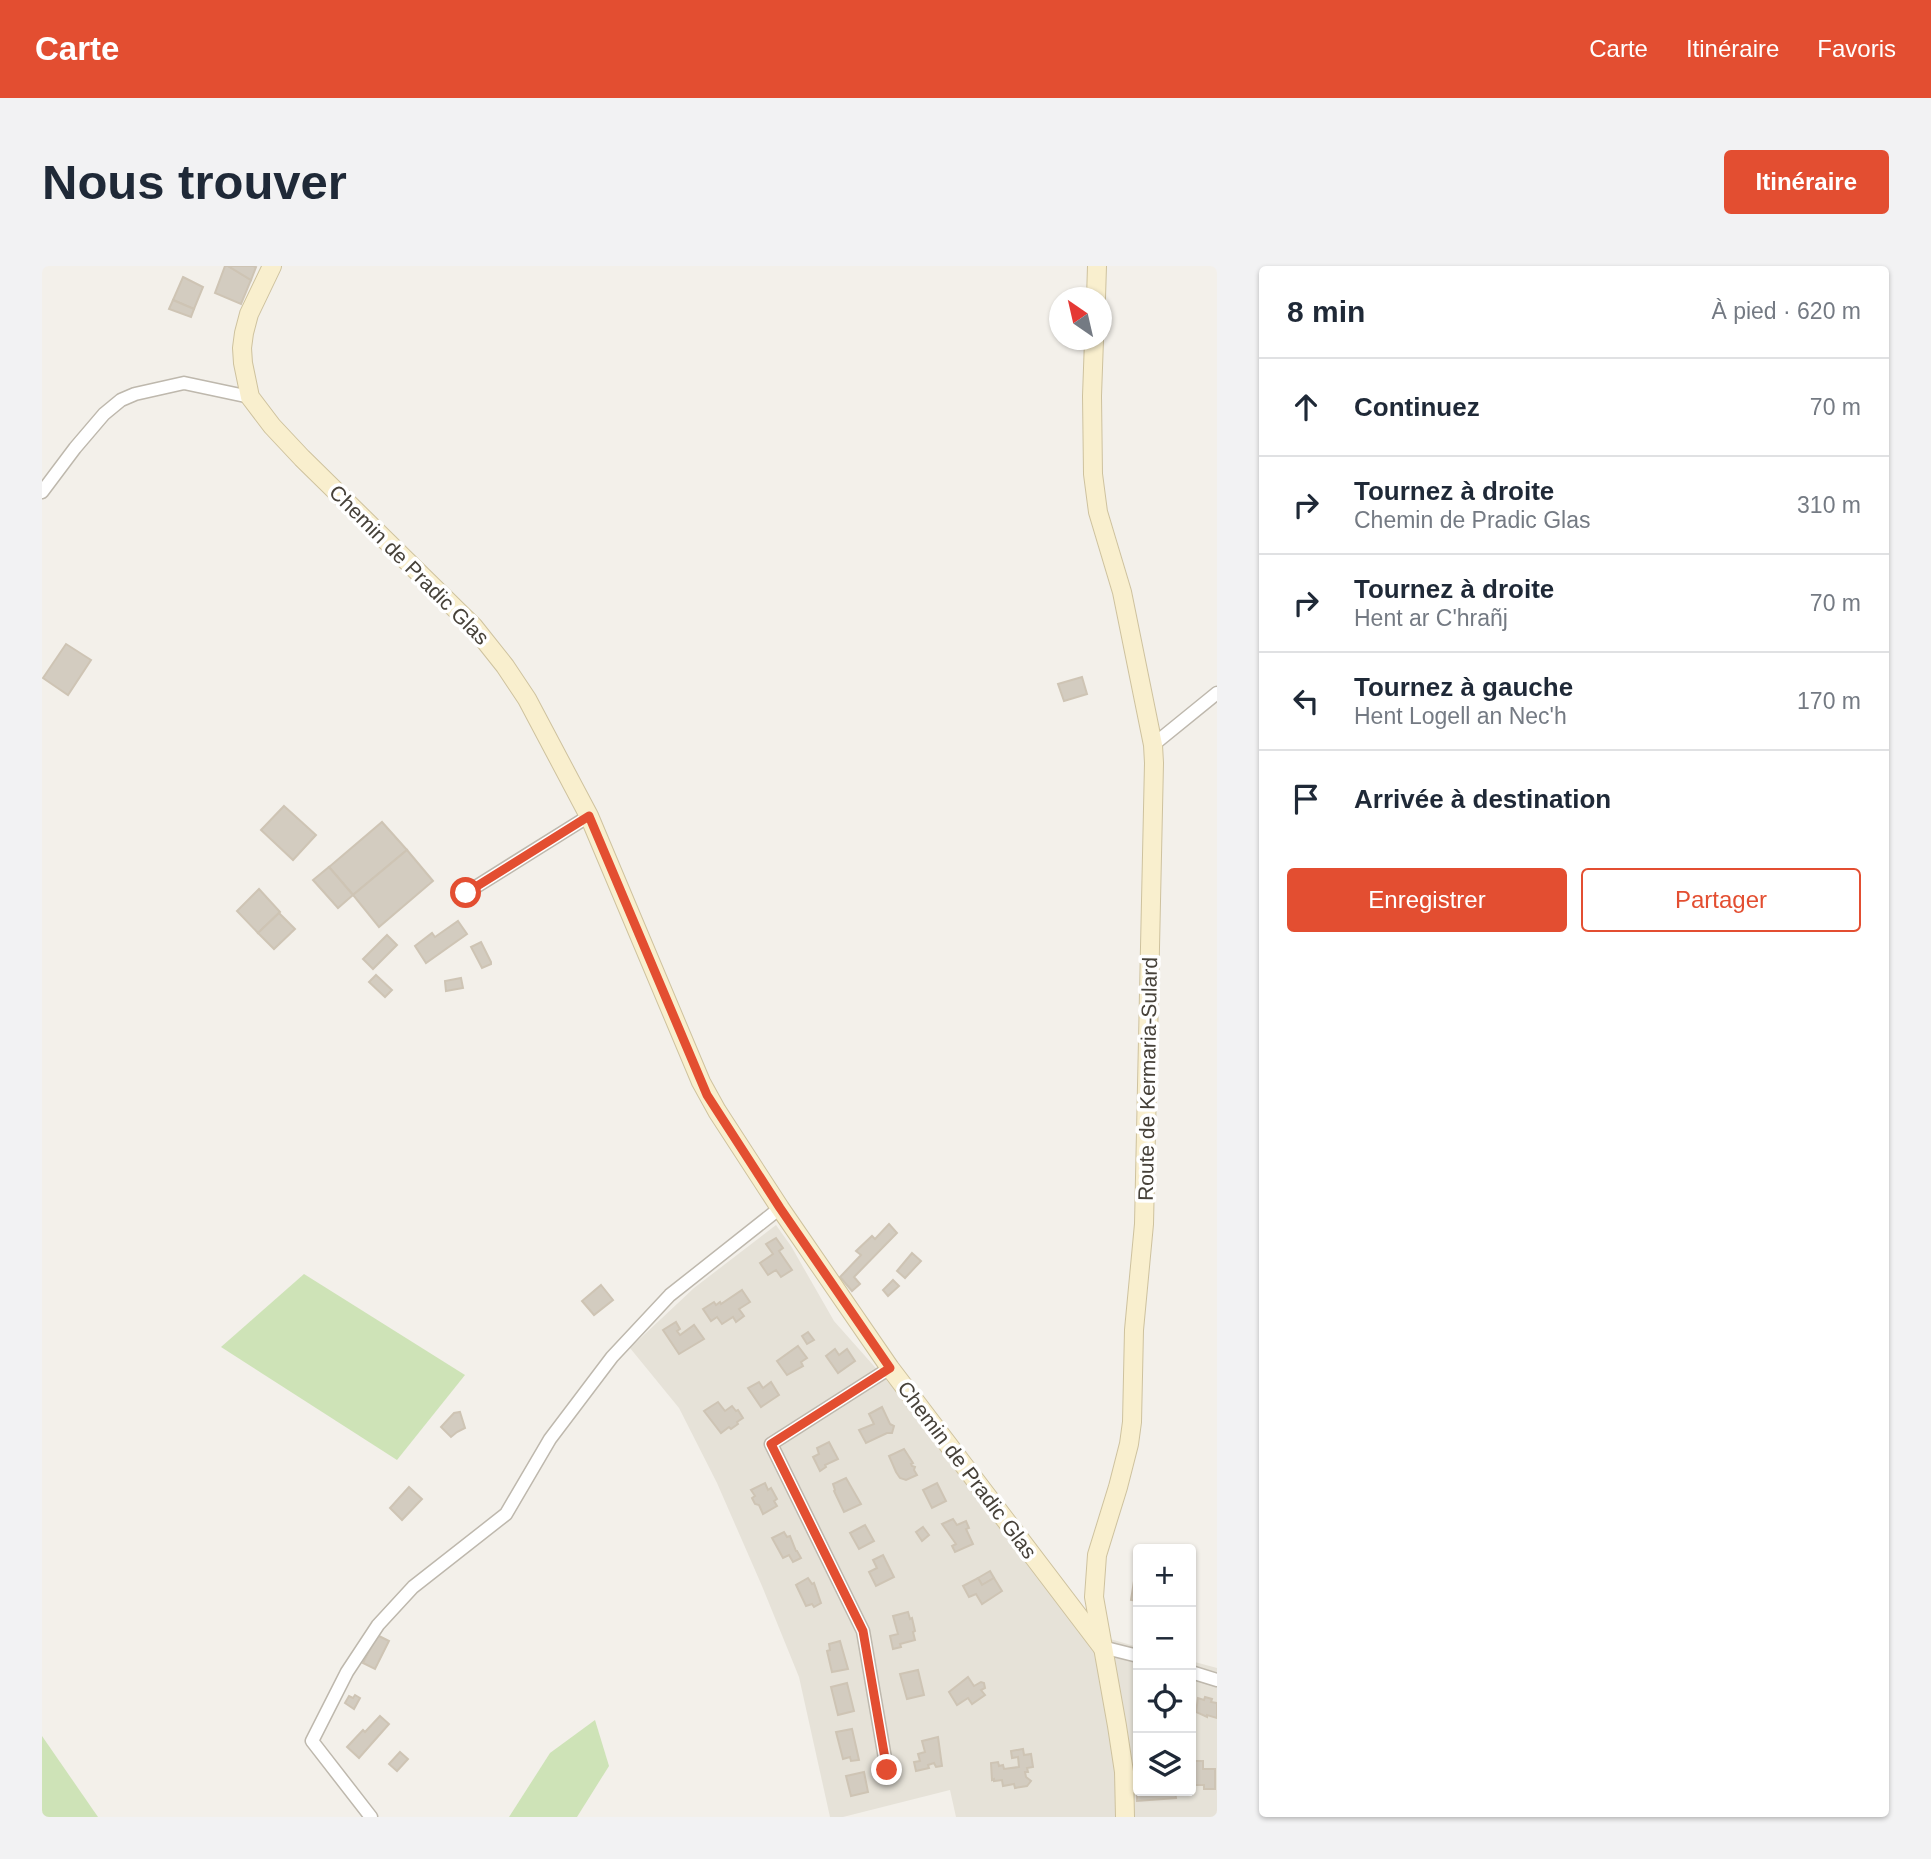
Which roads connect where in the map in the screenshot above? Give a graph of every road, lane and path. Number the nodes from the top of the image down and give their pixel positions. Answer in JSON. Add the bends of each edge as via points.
{"nodes":[{"id":1,"x":272,"y":266,"type":"edge"},
{"id":2,"x":1097,"y":266,"type":"edge"},
{"id":3,"x":1096,"y":287,"type":"edge"},
{"id":4,"x":1094,"y":350,"type":"edge"},
{"id":5,"x":250,"y":397,"type":"junction"},
{"id":6,"x":42,"y":492,"type":"edge"},
{"id":7,"x":1217,"y":693,"type":"edge"},
{"id":8,"x":1153,"y":746,"type":"junction"},
{"id":9,"x":589,"y":816,"type":"junction"},
{"id":10,"x":466,"y":893,"type":"dead end"},
{"id":11,"x":780,"y":1208,"type":"junction"},
{"id":12,"x":890,"y":1368,"type":"junction"},
{"id":13,"x":1102,"y":1647,"type":"junction"},
{"id":14,"x":1133,"y":1656,"type":"edge"},
{"id":15,"x":1196,"y":1674,"type":"edge"},
{"id":16,"x":1217,"y":1680,"type":"edge"},
{"id":17,"x":887,"y":1770,"type":"dead end"},
{"id":18,"x":371,"y":1817,"type":"edge"},
{"id":19,"x":1125,"y":1817,"type":"edge"}],
"edges":[{"from":1,"to":5,"type":"street","name":"Chemin de Pradic Glas","via":[[244,333],[243,363]]},
{"from":2,"to":3,"type":"street"},
{"from":4,"to":8,"type":"street","name":"Route de Kermaria-Sulard","via":[[1093,474],[1098,512],[1122,592]]},
{"from":5,"to":6,"type":"street","via":[[184,383],[121,400],[104,414]]},
{"from":5,"to":9,"type":"street","name":"Chemin de Pradic Glas","via":[[302,458],[491,647],[527,699]]},
{"from":7,"to":8,"type":"street"},
{"from":8,"to":13,"type":"street","name":"Route de Kermaria-Sulard","via":[[1144,1224],[1129,1444],[1097,1555],[1094,1597]]},
{"from":9,"to":10,"type":"street"},
{"from":9,"to":11,"type":"street","name":"Chemin de Pradic Glas","via":[[707,1095]]},
{"from":11,"to":12,"type":"street","name":"Chemin de Pradic Glas"},
{"from":11,"to":18,"type":"street","via":[[670,1295],[596,1377],[551,1438],[506,1514],[413,1587],[378,1625],[347,1672],[312,1741]]},
{"from":12,"to":13,"type":"street","name":"Chemin de Pradic Glas"},
{"from":12,"to":17,"type":"street","via":[[771,1444],[863,1631]]},
{"from":13,"to":14,"type":"street"},
{"from":13,"to":19,"type":"street","name":"Route de Kermaria-Sulard","via":[[1124,1772]]},
{"from":15,"to":16,"type":"street"}]}
